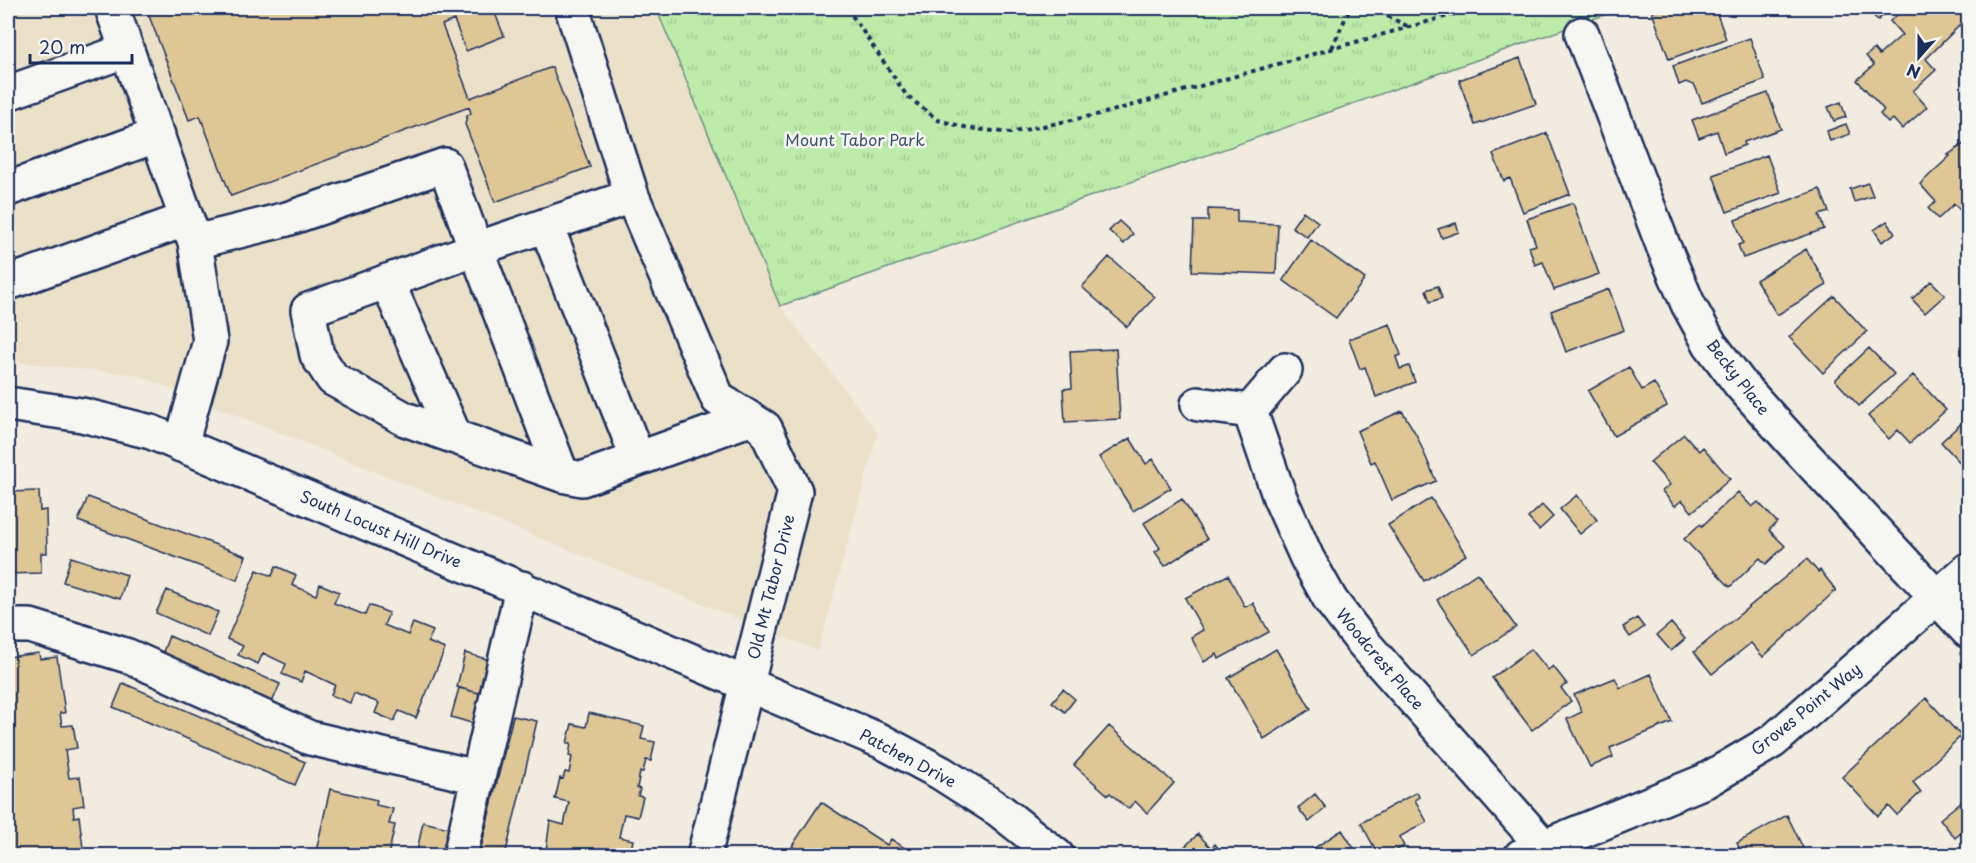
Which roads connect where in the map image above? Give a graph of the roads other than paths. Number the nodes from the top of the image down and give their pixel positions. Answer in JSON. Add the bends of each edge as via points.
{"nodes":[{"id":1,"x":112,"y":8,"type":"edge"},
{"id":2,"x":572,"y":8,"type":"edge"},
{"id":3,"x":1582,"y":34,"type":"dead end"},
{"id":4,"x":127,"y":50,"type":"junction"},
{"id":5,"x":8,"y":93,"type":"edge"},
{"id":6,"x":158,"y":135,"type":"junction"},
{"id":7,"x":8,"y":189,"type":"edge"},
{"id":8,"x":632,"y":196,"type":"junction"},
{"id":9,"x":546,"y":225,"type":"junction"},
{"id":10,"x":191,"y":230,"type":"junction"},
{"id":11,"x":476,"y":249,"type":"junction"},
{"id":12,"x":387,"y":282,"type":"junction"},
{"id":13,"x":8,"y":283,"type":"edge"},
{"id":14,"x":1285,"y":370,"type":"dead end"},
{"id":15,"x":8,"y":404,"type":"edge"},
{"id":16,"x":1198,"y":404,"type":"dead end"},
{"id":17,"x":1250,"y":411,"type":"junction"},
{"id":18,"x":749,"y":419,"type":"junction"},
{"id":19,"x":455,"y":437,"type":"junction"},
{"id":20,"x":181,"y":445,"type":"junction"},
{"id":21,"x":638,"y":459,"type":"junction"},
{"id":22,"x":562,"y":475,"type":"junction"},
{"id":23,"x":1968,"y":570,"type":"edge"},
{"id":24,"x":522,"y":588,"type":"junction"},
{"id":25,"x":1938,"y":597,"type":"junction"},
{"id":26,"x":8,"y":626,"type":"edge"},
{"id":27,"x":1968,"y":631,"type":"edge"},
{"id":28,"x":746,"y":682,"type":"junction"},
{"id":29,"x":477,"y":777,"type":"junction"},
{"id":30,"x":1532,"y":851,"type":"edge"},
{"id":31,"x":460,"y":855,"type":"edge"},
{"id":32,"x":704,"y":855,"type":"edge"},
{"id":33,"x":1057,"y":855,"type":"edge"}],
"edges":[{"from":1,"to":4,"type":"street"},
{"from":2,"to":8,"type":"street"},
{"from":3,"to":25,"type":"street","name":"Becky Place","via":[[1664,248],[1710,344],[1741,385]]},
{"from":4,"to":5,"type":"street"},
{"from":4,"to":6,"type":"street"},
{"from":6,"to":7,"type":"street"},
{"from":6,"to":10,"type":"street"},
{"from":8,"to":9,"type":"street"},
{"from":8,"to":18,"type":"street","via":[[718,399]]},
{"from":9,"to":11,"type":"street"},
{"from":9,"to":21,"type":"street"},
{"from":10,"to":11,"type":"street","via":[[287,219],[445,165]]},
{"from":10,"to":13,"type":"street"},
{"from":10,"to":20,"type":"street","via":[[210,341]]},
{"from":11,"to":12,"type":"street"},
{"from":11,"to":22,"type":"street"},
{"from":12,"to":19,"type":"street"},
{"from":12,"to":19,"type":"street","via":[[308,310],[316,355],[333,379],[405,419]]},
{"from":14,"to":17,"type":"street"},
{"from":15,"to":20,"type":"street","name":"South Locust Hill Drive","via":[[82,415],[152,432]]},
{"from":16,"to":17,"type":"street"},
{"from":17,"to":30,"type":"street","name":"Woodcrest Place","via":[[1280,498],[1331,601]]},
{"from":18,"to":21,"type":"street"},
{"from":18,"to":28,"type":"street","name":"Old Mt Tabor Drive","via":[[765,428],[795,490]]},
{"from":19,"to":22,"type":"street"},
{"from":20,"to":24,"type":"street","name":"South Locust Hill Drive"},
{"from":21,"to":22,"type":"street","via":[[582,479]]},
{"from":23,"to":25,"type":"street","name":"Groves Point Way"},
{"from":24,"to":28,"type":"street","name":"South Locust Hill Drive"},
{"from":24,"to":29,"type":"street"},
{"from":25,"to":27,"type":"street","name":"Becky Place"},
{"from":25,"to":30,"type":"street","name":"Groves Point Way","via":[[1773,741],[1749,757],[1705,781]]},
{"from":26,"to":29,"type":"street","via":[[30,626],[128,656],[310,738]]},
{"from":28,"to":32,"type":"street","name":"Old Mt Tabor Drive"},
{"from":28,"to":33,"type":"street","name":"Patchen Drive","via":[[881,741],[941,773],[999,810]]},
{"from":29,"to":31,"type":"street"}]}
